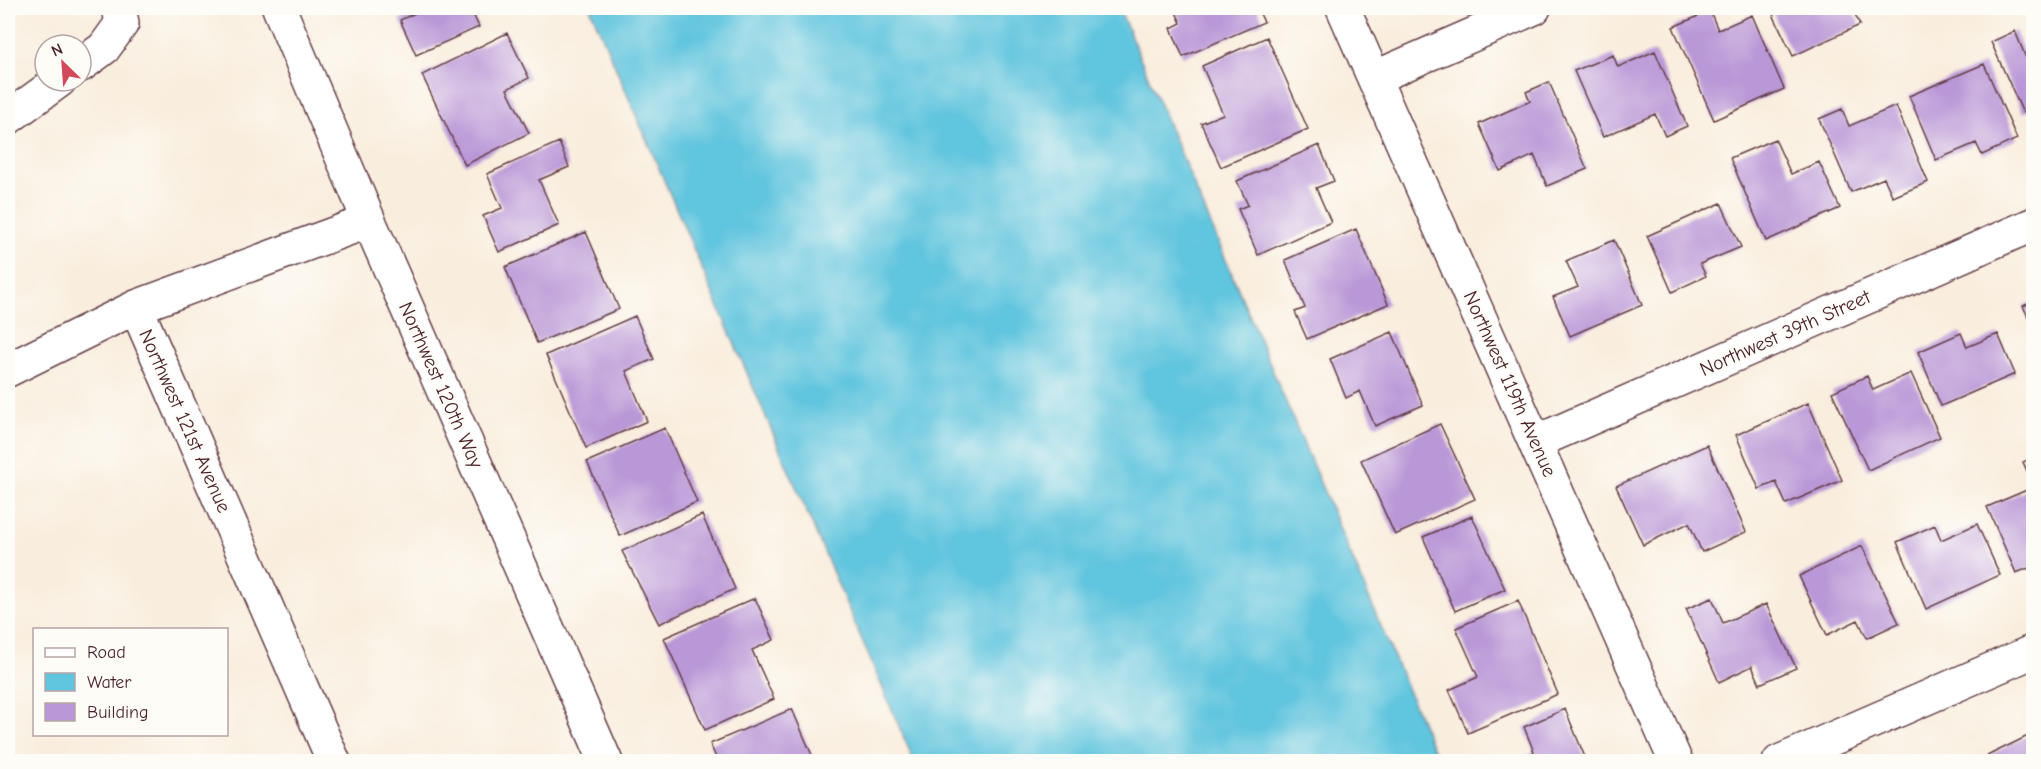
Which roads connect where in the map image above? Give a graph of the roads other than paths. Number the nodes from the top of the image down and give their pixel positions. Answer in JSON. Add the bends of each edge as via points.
{"nodes":[{"id":1,"x":118,"y":8,"type":"edge"},
{"id":2,"x":279,"y":8,"type":"edge"},
{"id":3,"x":1344,"y":8,"type":"edge"},
{"id":4,"x":1534,"y":8,"type":"edge"},
{"id":5,"x":93,"y":56,"type":"edge"},
{"id":6,"x":1374,"y":78,"type":"junction"},
{"id":7,"x":42,"y":93,"type":"edge"},
{"id":8,"x":8,"y":118,"type":"edge"},
{"id":9,"x":369,"y":221,"type":"junction"},
{"id":10,"x":2034,"y":224,"type":"edge"},
{"id":11,"x":136,"y":307,"type":"junction"},
{"id":12,"x":8,"y":370,"type":"edge"},
{"id":13,"x":1536,"y":442,"type":"junction"},
{"id":14,"x":2034,"y":651,"type":"edge"},
{"id":15,"x":334,"y":762,"type":"edge"},
{"id":16,"x":606,"y":762,"type":"edge"},
{"id":17,"x":1676,"y":762,"type":"edge"},
{"id":18,"x":1779,"y":762,"type":"edge"}],
"edges":[{"from":1,"to":5,"type":"street","via":[[122,23]]},
{"from":2,"to":9,"type":"street","name":"Northwest 120th Way"},
{"from":3,"to":6,"type":"street","name":"Northwest 119th Avenue"},
{"from":4,"to":6,"type":"street"},
{"from":6,"to":13,"type":"street","name":"Northwest 119th Avenue"},
{"from":7,"to":8,"type":"street"},
{"from":9,"to":11,"type":"street","name":"Northwest 121st Avenue"},
{"from":9,"to":16,"type":"street","name":"Northwest 120th Way"},
{"from":10,"to":13,"type":"street","name":"Northwest 39th Street"},
{"from":11,"to":12,"type":"street"},
{"from":11,"to":15,"type":"street","name":"Northwest 121st Avenue"},
{"from":13,"to":17,"type":"street","name":"Northwest 119th Avenue"},
{"from":14,"to":18,"type":"street"}]}
